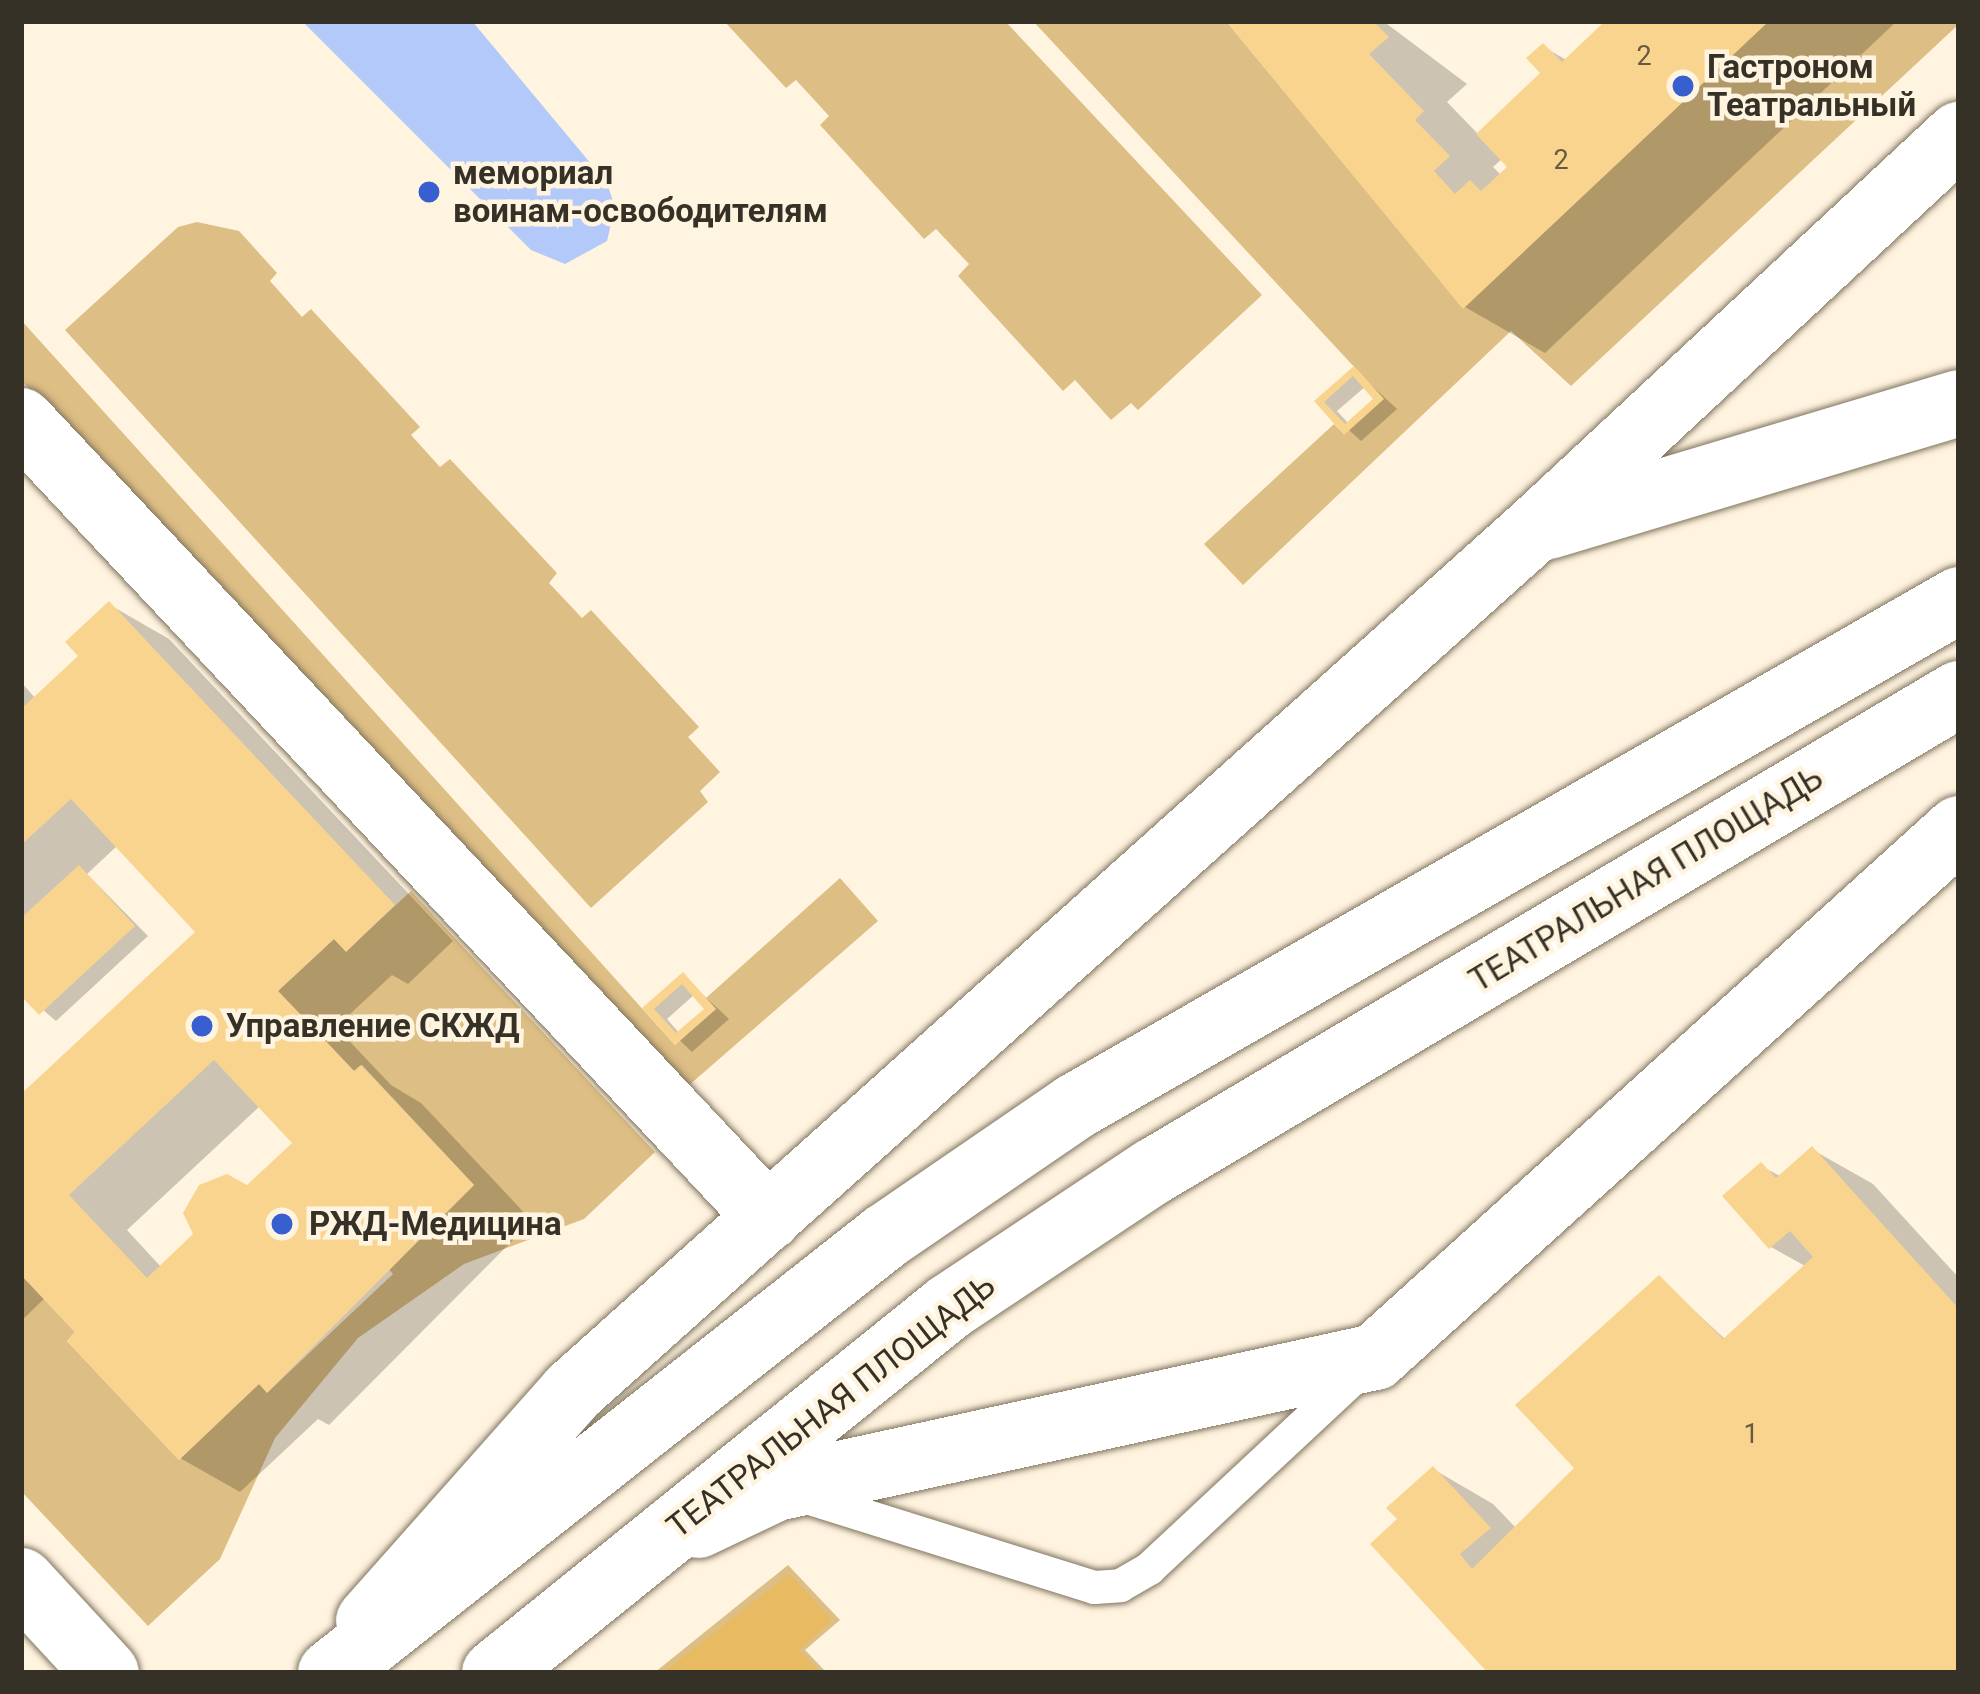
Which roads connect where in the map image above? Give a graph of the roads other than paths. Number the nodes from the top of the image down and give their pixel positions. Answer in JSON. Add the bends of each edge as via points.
{"nodes":[{"id":1,"x":1959,"y":135,"type":"edge"},
{"id":2,"x":1959,"y":403,"type":"edge"},
{"id":3,"x":21,"y":421,"type":"edge"},
{"id":4,"x":1532,"y":531,"type":"junction"},
{"id":5,"x":1959,"y":600,"type":"edge"},
{"id":6,"x":1959,"y":694,"type":"edge"},
{"id":7,"x":1959,"y":829,"type":"edge"},
{"id":8,"x":768,"y":1216,"type":"junction"},
{"id":9,"x":1375,"y":1358,"type":"junction"},
{"id":10,"x":776,"y":1488,"type":"junction"},
{"id":11,"x":651,"y":1547,"type":"junction"},
{"id":12,"x":21,"y":1581,"type":"edge"},
{"id":13,"x":106,"y":1673,"type":"edge"},
{"id":14,"x":327,"y":1673,"type":"edge"},
{"id":15,"x":495,"y":1673,"type":"edge"}],
"edges":[{"from":1,"to":4,"type":"street"},
{"from":2,"to":4,"type":"street"},
{"from":3,"to":8,"type":"street"},
{"from":4,"to":8,"type":"street"},
{"from":5,"to":14,"type":"street","via":[[1076,1106],[886,1236]]},
{"from":6,"to":11,"type":"street","name":"ТЕАТРАЛЬНАЯ ПЛОЩАДЬ","via":[[1154,1171],[949,1307]]},
{"from":7,"to":9,"type":"street","name":"ТЕАТРАЛЬНАЯ ПЛОЩАДЬ"},
{"from":8,"to":14,"type":"street","via":[[572,1392]]},
{"from":9,"to":10,"type":"street","name":"ТЕАТРАЛЬНАЯ ПЛОЩАДЬ"},
{"from":9,"to":10,"type":"lane","via":[[1149,1568],[1120,1585],[1094,1587]]},
{"from":10,"to":11,"type":"street","name":"ТЕАТРАЛЬНАЯ ПЛОЩАДЬ"},
{"from":11,"to":15,"type":"street"},
{"from":12,"to":13,"type":"street"}]}
